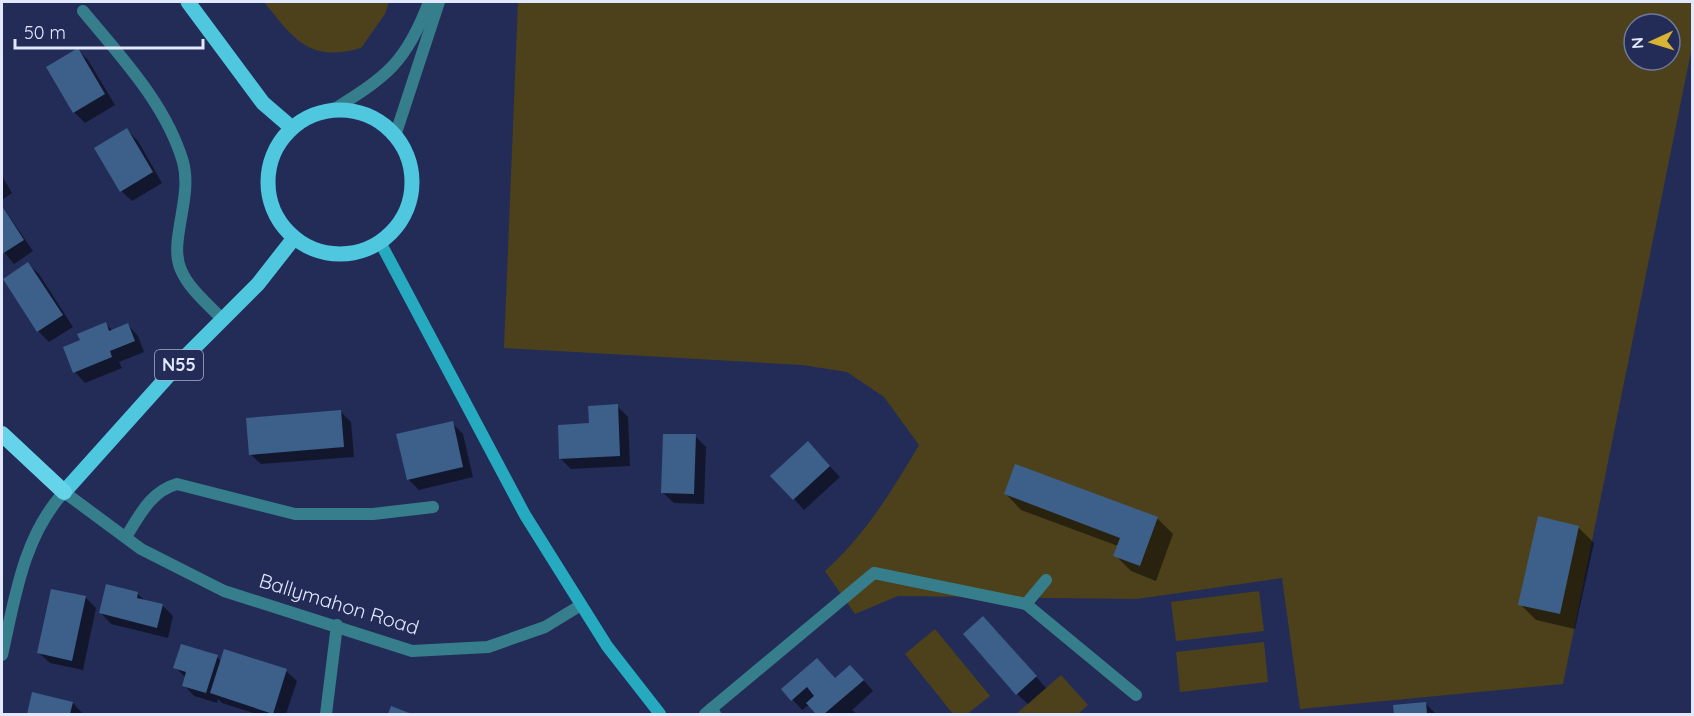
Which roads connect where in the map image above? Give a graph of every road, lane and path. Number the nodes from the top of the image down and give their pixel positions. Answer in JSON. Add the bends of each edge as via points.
{"nodes":[{"id":1,"x":188,"y":2,"type":"edge"},
{"id":2,"x":429,"y":2,"type":"edge"},
{"id":3,"x":439,"y":2,"type":"edge"},
{"id":4,"x":83,"y":11,"type":"dead end"},
{"id":5,"x":333,"y":110,"type":"junction"},
{"id":6,"x":292,"y":128,"type":"junction"},
{"id":7,"x":395,"y":136,"type":"junction"},
{"id":8,"x":294,"y":238,"type":"junction"},
{"id":9,"x":380,"y":242,"type":"junction"},
{"id":10,"x":222,"y":319,"type":"junction"},
{"id":11,"x":2,"y":434,"type":"edge"},
{"id":12,"x":64,"y":492,"type":"junction"},
{"id":13,"x":434,"y":507,"type":"dead end"},
{"id":14,"x":126,"y":537,"type":"junction"},
{"id":15,"x":1046,"y":580,"type":"dead end"},
{"id":16,"x":1026,"y":604,"type":"junction"},
{"id":17,"x":581,"y":605,"type":"junction"},
{"id":18,"x":337,"y":625,"type":"junction"},
{"id":19,"x":2,"y":655,"type":"edge"},
{"id":20,"x":1136,"y":695,"type":"dead end"},
{"id":21,"x":711,"y":713,"type":"edge"},
{"id":22,"x":326,"y":714,"type":"edge"},
{"id":23,"x":660,"y":714,"type":"edge"}],
"edges":[{"from":1,"to":6,"type":"main road","via":[[263,103]]},
{"from":2,"to":5,"type":"street","via":[[397,64]]},
{"from":3,"to":7,"type":"street"},
{"from":4,"to":10,"type":"street","via":[[170,128],[184,165],[186,183],[178,264]]},
{"from":5,"to":6,"type":"main road","via":[[311,116]]},
{"from":5,"to":7,"type":"main road","via":[[356,111],[377,120]]},
{"from":6,"to":8,"type":"main road","via":[[276,148],[269,171],[269,196],[278,219]]},
{"from":7,"to":9,"type":"main road","via":[[408,157],[412,180],[401,219]]},
{"from":8,"to":9,"type":"main road","via":[[314,250],[336,254],[359,252]]},
{"from":8,"to":10,"type":"main road","number":"N55","via":[[258,284]]},
{"from":9,"to":17,"type":"main road","via":[[525,514]]},
{"from":10,"to":12,"type":"main road","number":"N55"},
{"from":11,"to":12,"type":"highway"},
{"from":12,"to":14,"type":"street","name":"Ballymahon Road"},
{"from":12,"to":19,"type":"street","via":[[37,528]]},
{"from":13,"to":14,"type":"street","via":[[373,514],[295,514],[177,484],[148,503]]},
{"from":14,"to":18,"type":"street","name":"Ballymahon Road","via":[[141,549],[224,591]]},
{"from":15,"to":16,"type":"street"},
{"from":16,"to":20,"type":"street"},
{"from":16,"to":21,"type":"street","via":[[874,573]]},
{"from":17,"to":18,"type":"street","name":"Ballymahon Road","via":[[545,627],[488,647],[412,651]]},
{"from":17,"to":23,"type":"main road","via":[[607,646]]},
{"from":18,"to":22,"type":"street"}]}
